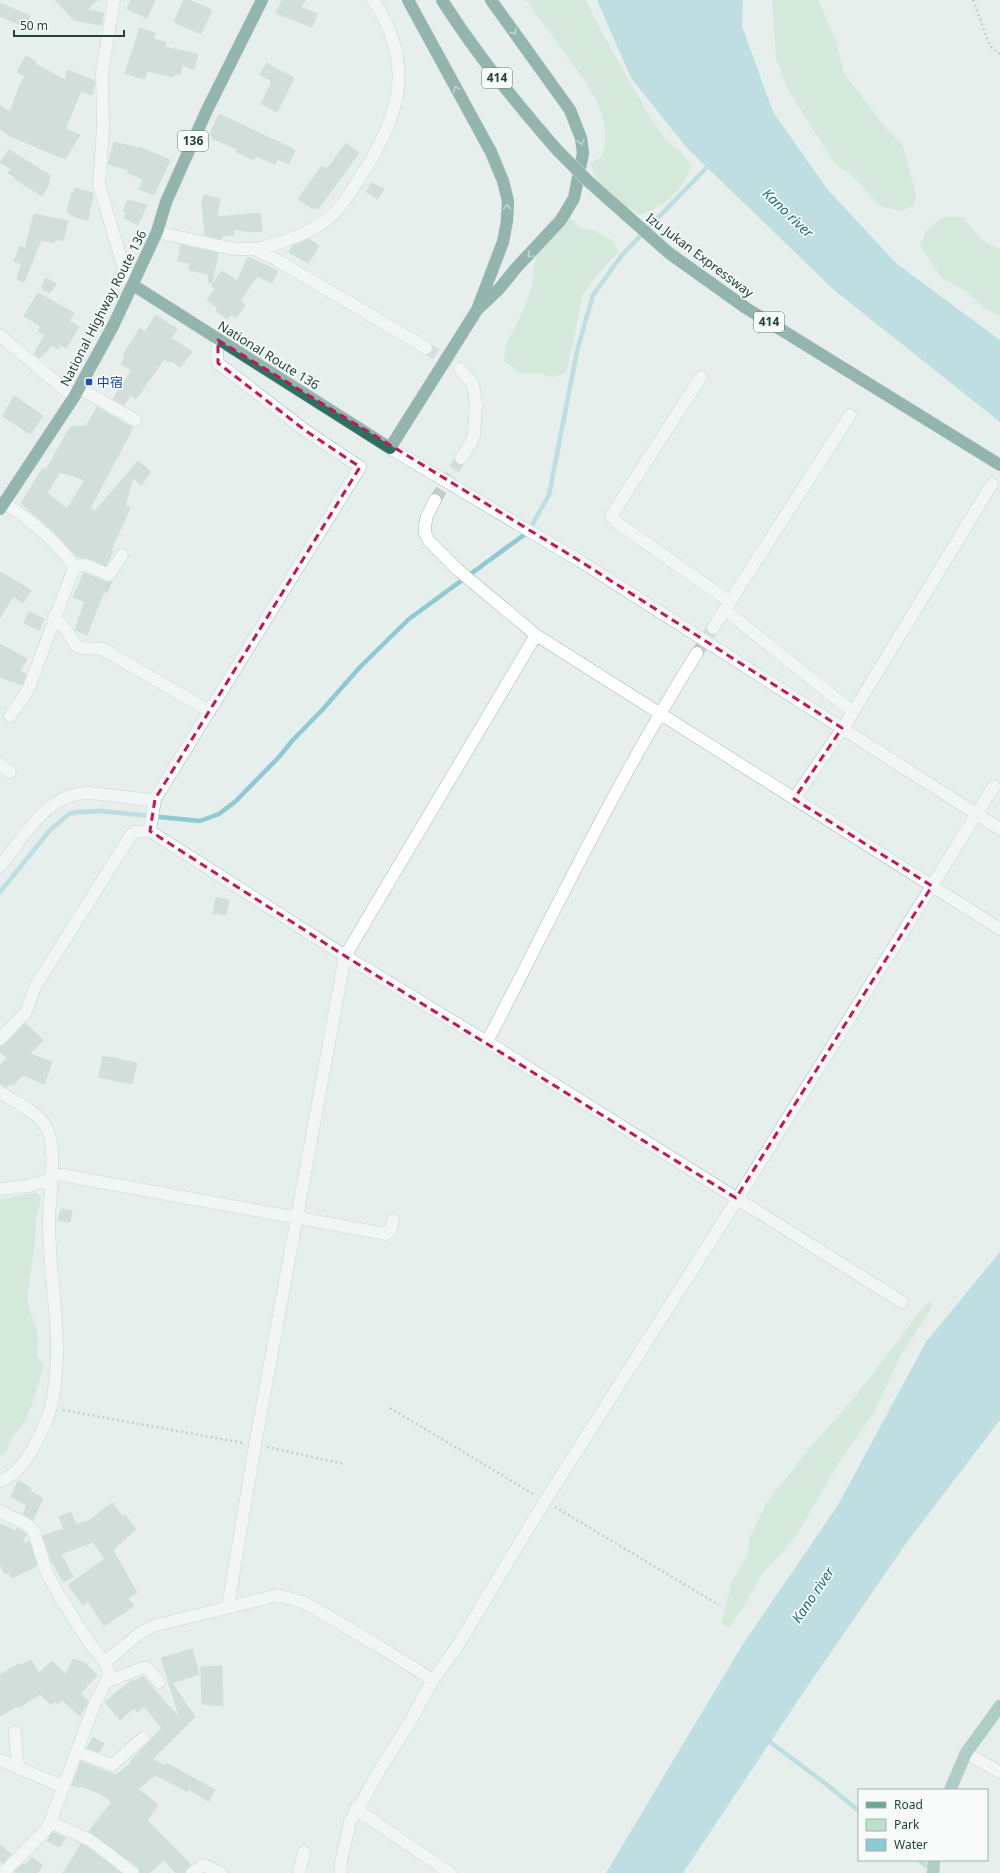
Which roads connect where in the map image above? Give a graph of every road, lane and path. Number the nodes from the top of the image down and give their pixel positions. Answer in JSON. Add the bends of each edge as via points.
{"nodes":[{"id":1,"x":114,"y":0,"type":"edge"},
{"id":2,"x":262,"y":0,"type":"edge"},
{"id":3,"x":373,"y":0,"type":"edge"},
{"id":4,"x":408,"y":0,"type":"edge"},
{"id":5,"x":442,"y":0,"type":"edge"},
{"id":6,"x":491,"y":0,"type":"edge"},
{"id":7,"x":972,"y":0,"type":"edge"},
{"id":8,"x":1000,"y":54,"type":"edge"},
{"id":9,"x":157,"y":232,"type":"junction"},
{"id":10,"x":255,"y":249,"type":"junction"},
{"id":11,"x":133,"y":285,"type":"junction"},
{"id":12,"x":477,"y":310,"type":"junction"},
{"id":13,"x":0,"y":336,"type":"edge"},
{"id":14,"x":218,"y":340,"type":"junction"},
{"id":15,"x":426,"y":348,"type":"tunnel mouth"},
{"id":16,"x":460,"y":369,"type":"tunnel mouth"},
{"id":17,"x":702,"y":377,"type":"dead end"},
{"id":18,"x":76,"y":393,"type":"junction"},
{"id":19,"x":850,"y":415,"type":"dead end"},
{"id":20,"x":135,"y":420,"type":"dead end"},
{"id":21,"x":390,"y":448,"type":"junction"},
{"id":22,"x":461,"y":458,"type":"tunnel mouth"},
{"id":23,"x":1000,"y":465,"type":"edge"},
{"id":24,"x":992,"y":484,"type":"dead end"},
{"id":25,"x":435,"y":500,"type":"tunnel mouth"},
{"id":26,"x":2,"y":506,"type":"edge"},
{"id":27,"x":122,"y":555,"type":"dead end"},
{"id":28,"x":73,"y":566,"type":"junction"},
{"id":29,"x":727,"y":606,"type":"junction"},
{"id":30,"x":54,"y":616,"type":"junction"},
{"id":31,"x":713,"y":628,"type":"tunnel mouth"},
{"id":32,"x":536,"y":635,"type":"junction"},
{"id":33,"x":697,"y":653,"type":"tunnel mouth"},
{"id":34,"x":209,"y":711,"type":"junction"},
{"id":35,"x":853,"y":712,"type":"junction"},
{"id":36,"x":659,"y":714,"type":"junction"},
{"id":37,"x":10,"y":716,"type":"dead end"},
{"id":38,"x":842,"y":728,"type":"junction"},
{"id":39,"x":0,"y":764,"type":"edge"},
{"id":40,"x":10,"y":772,"type":"dead end"},
{"id":41,"x":994,"y":786,"type":"dead end"},
{"id":42,"x":794,"y":799,"type":"junction"},
{"id":43,"x":154,"y":802,"type":"junction"},
{"id":44,"x":978,"y":811,"type":"junction"},
{"id":45,"x":1000,"y":829,"type":"edge"},
{"id":46,"x":150,"y":830,"type":"junction"},
{"id":47,"x":0,"y":866,"type":"edge"},
{"id":48,"x":932,"y":886,"type":"junction"},
{"id":49,"x":1000,"y":929,"type":"edge"},
{"id":50,"x":344,"y":956,"type":"junction"},
{"id":51,"x":0,"y":1039,"type":"edge"},
{"id":52,"x":487,"y":1042,"type":"junction"},
{"id":53,"x":0,"y":1092,"type":"edge"},
{"id":54,"x":51,"y":1176,"type":"junction"},
{"id":55,"x":0,"y":1189,"type":"edge"},
{"id":56,"x":736,"y":1198,"type":"junction"},
{"id":57,"x":296,"y":1217,"type":"junction"},
{"id":58,"x":393,"y":1220,"type":"dead end"},
{"id":59,"x":902,"y":1302,"type":"dead end"},
{"id":60,"x":50,"y":1408,"type":"junction"},
{"id":61,"x":255,"y":1445,"type":"junction"},
{"id":62,"x":344,"y":1464,"type":"dead end"},
{"id":63,"x":0,"y":1481,"type":"edge"},
{"id":64,"x":0,"y":1511,"type":"edge"},
{"id":65,"x":228,"y":1606,"type":"junction"},
{"id":66,"x":105,"y":1662,"type":"junction"},
{"id":67,"x":433,"y":1680,"type":"junction"},
{"id":68,"x":106,"y":1682,"type":"junction"},
{"id":69,"x":159,"y":1682,"type":"dead end"},
{"id":70,"x":999,"y":1709,"type":"edge"},
{"id":71,"x":14,"y":1732,"type":"dead end"},
{"id":72,"x":143,"y":1738,"type":"dead end"},
{"id":73,"x":77,"y":1752,"type":"junction"},
{"id":74,"x":966,"y":1753,"type":"junction"},
{"id":75,"x":0,"y":1760,"type":"edge"},
{"id":76,"x":20,"y":1769,"type":"junction"},
{"id":77,"x":1000,"y":1772,"type":"edge"},
{"id":78,"x":64,"y":1787,"type":"junction"},
{"id":79,"x":950,"y":1789,"type":"edge"},
{"id":80,"x":356,"y":1809,"type":"junction"},
{"id":81,"x":50,"y":1822,"type":"junction"},
{"id":82,"x":304,"y":1852,"type":"dead end"},
{"id":83,"x":934,"y":1861,"type":"edge"},
{"id":84,"x":3,"y":1873,"type":"edge"},
{"id":85,"x":133,"y":1873,"type":"edge"},
{"id":86,"x":192,"y":1873,"type":"edge"},
{"id":87,"x":221,"y":1873,"type":"edge"},
{"id":88,"x":299,"y":1873,"type":"edge"},
{"id":89,"x":340,"y":1873,"type":"edge"},
{"id":90,"x":450,"y":1873,"type":"edge"},
{"id":91,"x":933,"y":1873,"type":"edge"}],
"edges":[{"from":1,"to":11,"type":"street","via":[[102,72],[100,185],[122,262]]},
{"from":2,"to":9,"type":"highway","name":"National Highway Route 136","number":"136","via":[[206,112],[166,202]]},
{"from":3,"to":10,"type":"street","via":[[384,17],[396,48],[400,85],[392,119],[375,154],[337,211],[306,233],[279,244]]},
{"from":12,"to":4,"type":"highway","one_way":true,"via":[[503,242],[508,201],[491,152]]},
{"from":5,"to":23,"type":"highway","name":"Izu Jukan Expressway","number":"414","bridge":true,"via":[[504,89],[558,151],[635,225],[669,253],[746,308]]},
{"from":6,"to":12,"type":"highway","one_way":true,"via":[[570,110],[583,153],[574,198],[561,220]]},
{"from":7,"to":8,"type":"path","via":[[990,46]]},
{"from":9,"to":10,"type":"street","via":[[236,249]]},
{"from":9,"to":11,"type":"highway","name":"National Highway Route 136","number":"136"},
{"from":10,"to":15,"type":"street"},
{"from":11,"to":14,"type":"highway","name":"National Route 136"},
{"from":11,"to":18,"type":"highway","name":"National Highway Route 136","number":"136"},
{"from":12,"to":21,"type":"highway"},
{"from":13,"to":18,"type":"street"},
{"from":14,"to":21,"type":"highway","name":"National Route 136"},
{"from":14,"to":34,"type":"street","via":[[218,363],[306,431],[360,467]]},
{"from":16,"to":22,"type":"street","via":[[473,384],[476,405],[474,434]]},
{"from":17,"to":29,"type":"street","via":[[611,516]]},
{"from":18,"to":20,"type":"street"},
{"from":18,"to":26,"type":"highway","name":"National Highway Route 136","number":"136"},
{"from":19,"to":29,"type":"street"},
{"from":21,"to":38,"type":"street","via":[[580,561]]},
{"from":24,"to":35,"type":"street"},
{"from":25,"to":32,"type":"street","via":[[425,525],[428,541],[458,570]]},
{"from":26,"to":28,"type":"street","via":[[20,514],[53,542]]},
{"from":27,"to":28,"type":"street","via":[[109,575],[86,565]]},
{"from":28,"to":30,"type":"street"},
{"from":29,"to":31,"type":"street"},
{"from":29,"to":35,"type":"street"},
{"from":30,"to":34,"type":"street","via":[[80,648],[103,649]]},
{"from":30,"to":37,"type":"street","via":[[28,690]]},
{"from":32,"to":36,"type":"street"},
{"from":32,"to":50,"type":"street"},
{"from":33,"to":36,"type":"street"},
{"from":34,"to":43,"type":"street"},
{"from":35,"to":38,"type":"street"},
{"from":36,"to":42,"type":"street"},
{"from":36,"to":52,"type":"street","via":[[620,784]]},
{"from":38,"to":42,"type":"street"},
{"from":38,"to":44,"type":"street"},
{"from":39,"to":40,"type":"street"},
{"from":41,"to":44,"type":"street"},
{"from":42,"to":48,"type":"street"},
{"from":43,"to":46,"type":"street"},
{"from":43,"to":47,"type":"street","via":[[86,793],[63,798],[46,809]]},
{"from":44,"to":45,"type":"street"},
{"from":44,"to":48,"type":"street"},
{"from":46,"to":50,"type":"street"},
{"from":46,"to":51,"type":"street","via":[[131,835],[35,987],[26,1012]]},
{"from":48,"to":49,"type":"street"},
{"from":48,"to":56,"type":"street"},
{"from":50,"to":52,"type":"street"},
{"from":50,"to":57,"type":"street"},
{"from":52,"to":56,"type":"street"},
{"from":53,"to":54,"type":"street","via":[[39,1117],[46,1128],[50,1139]]},
{"from":54,"to":55,"type":"street","via":[[22,1187]]},
{"from":54,"to":57,"type":"street"},
{"from":54,"to":60,"type":"street","via":[[49,1225],[56,1306],[57,1360]]},
{"from":56,"to":59,"type":"street"},
{"from":56,"to":67,"type":"street","via":[[545,1501],[458,1645]]},
{"from":57,"to":58,"type":"street","via":[[386,1234],[391,1230]]},
{"from":57,"to":61,"type":"street"},
{"from":60,"to":61,"type":"path"},
{"from":60,"to":63,"type":"street","via":[[29,1455],[17,1471]]},
{"from":61,"to":62,"type":"path"},
{"from":61,"to":65,"type":"street"},
{"from":64,"to":66,"type":"street","via":[[34,1531],[46,1571],[59,1595],[88,1642]]},
{"from":65,"to":66,"type":"street","via":[[153,1626],[140,1633]]},
{"from":65,"to":67,"type":"street","via":[[278,1595],[305,1603]]},
{"from":66,"to":68,"type":"street","via":[[109,1673]]},
{"from":67,"to":80,"type":"street"},
{"from":68,"to":69,"type":"street","via":[[147,1668]]},
{"from":68,"to":73,"type":"street","via":[[95,1703]]},
{"from":70,"to":74,"type":"main road"},
{"from":71,"to":76,"type":"street"},
{"from":72,"to":73,"type":"street","via":[[112,1765]]},
{"from":73,"to":78,"type":"street"},
{"from":74,"to":77,"type":"street"},
{"from":74,"to":79,"type":"main road"},
{"from":75,"to":76,"type":"street"},
{"from":76,"to":78,"type":"street"},
{"from":78,"to":81,"type":"street"},
{"from":80,"to":89,"type":"street","via":[[350,1822]]},
{"from":80,"to":90,"type":"street"},
{"from":81,"to":84,"type":"street","via":[[46,1830]]},
{"from":81,"to":85,"type":"street","via":[[90,1840]]},
{"from":82,"to":88,"type":"street"},
{"from":83,"to":91,"type":"main road"},
{"from":86,"to":87,"type":"street","via":[[204,1866]]}]}
